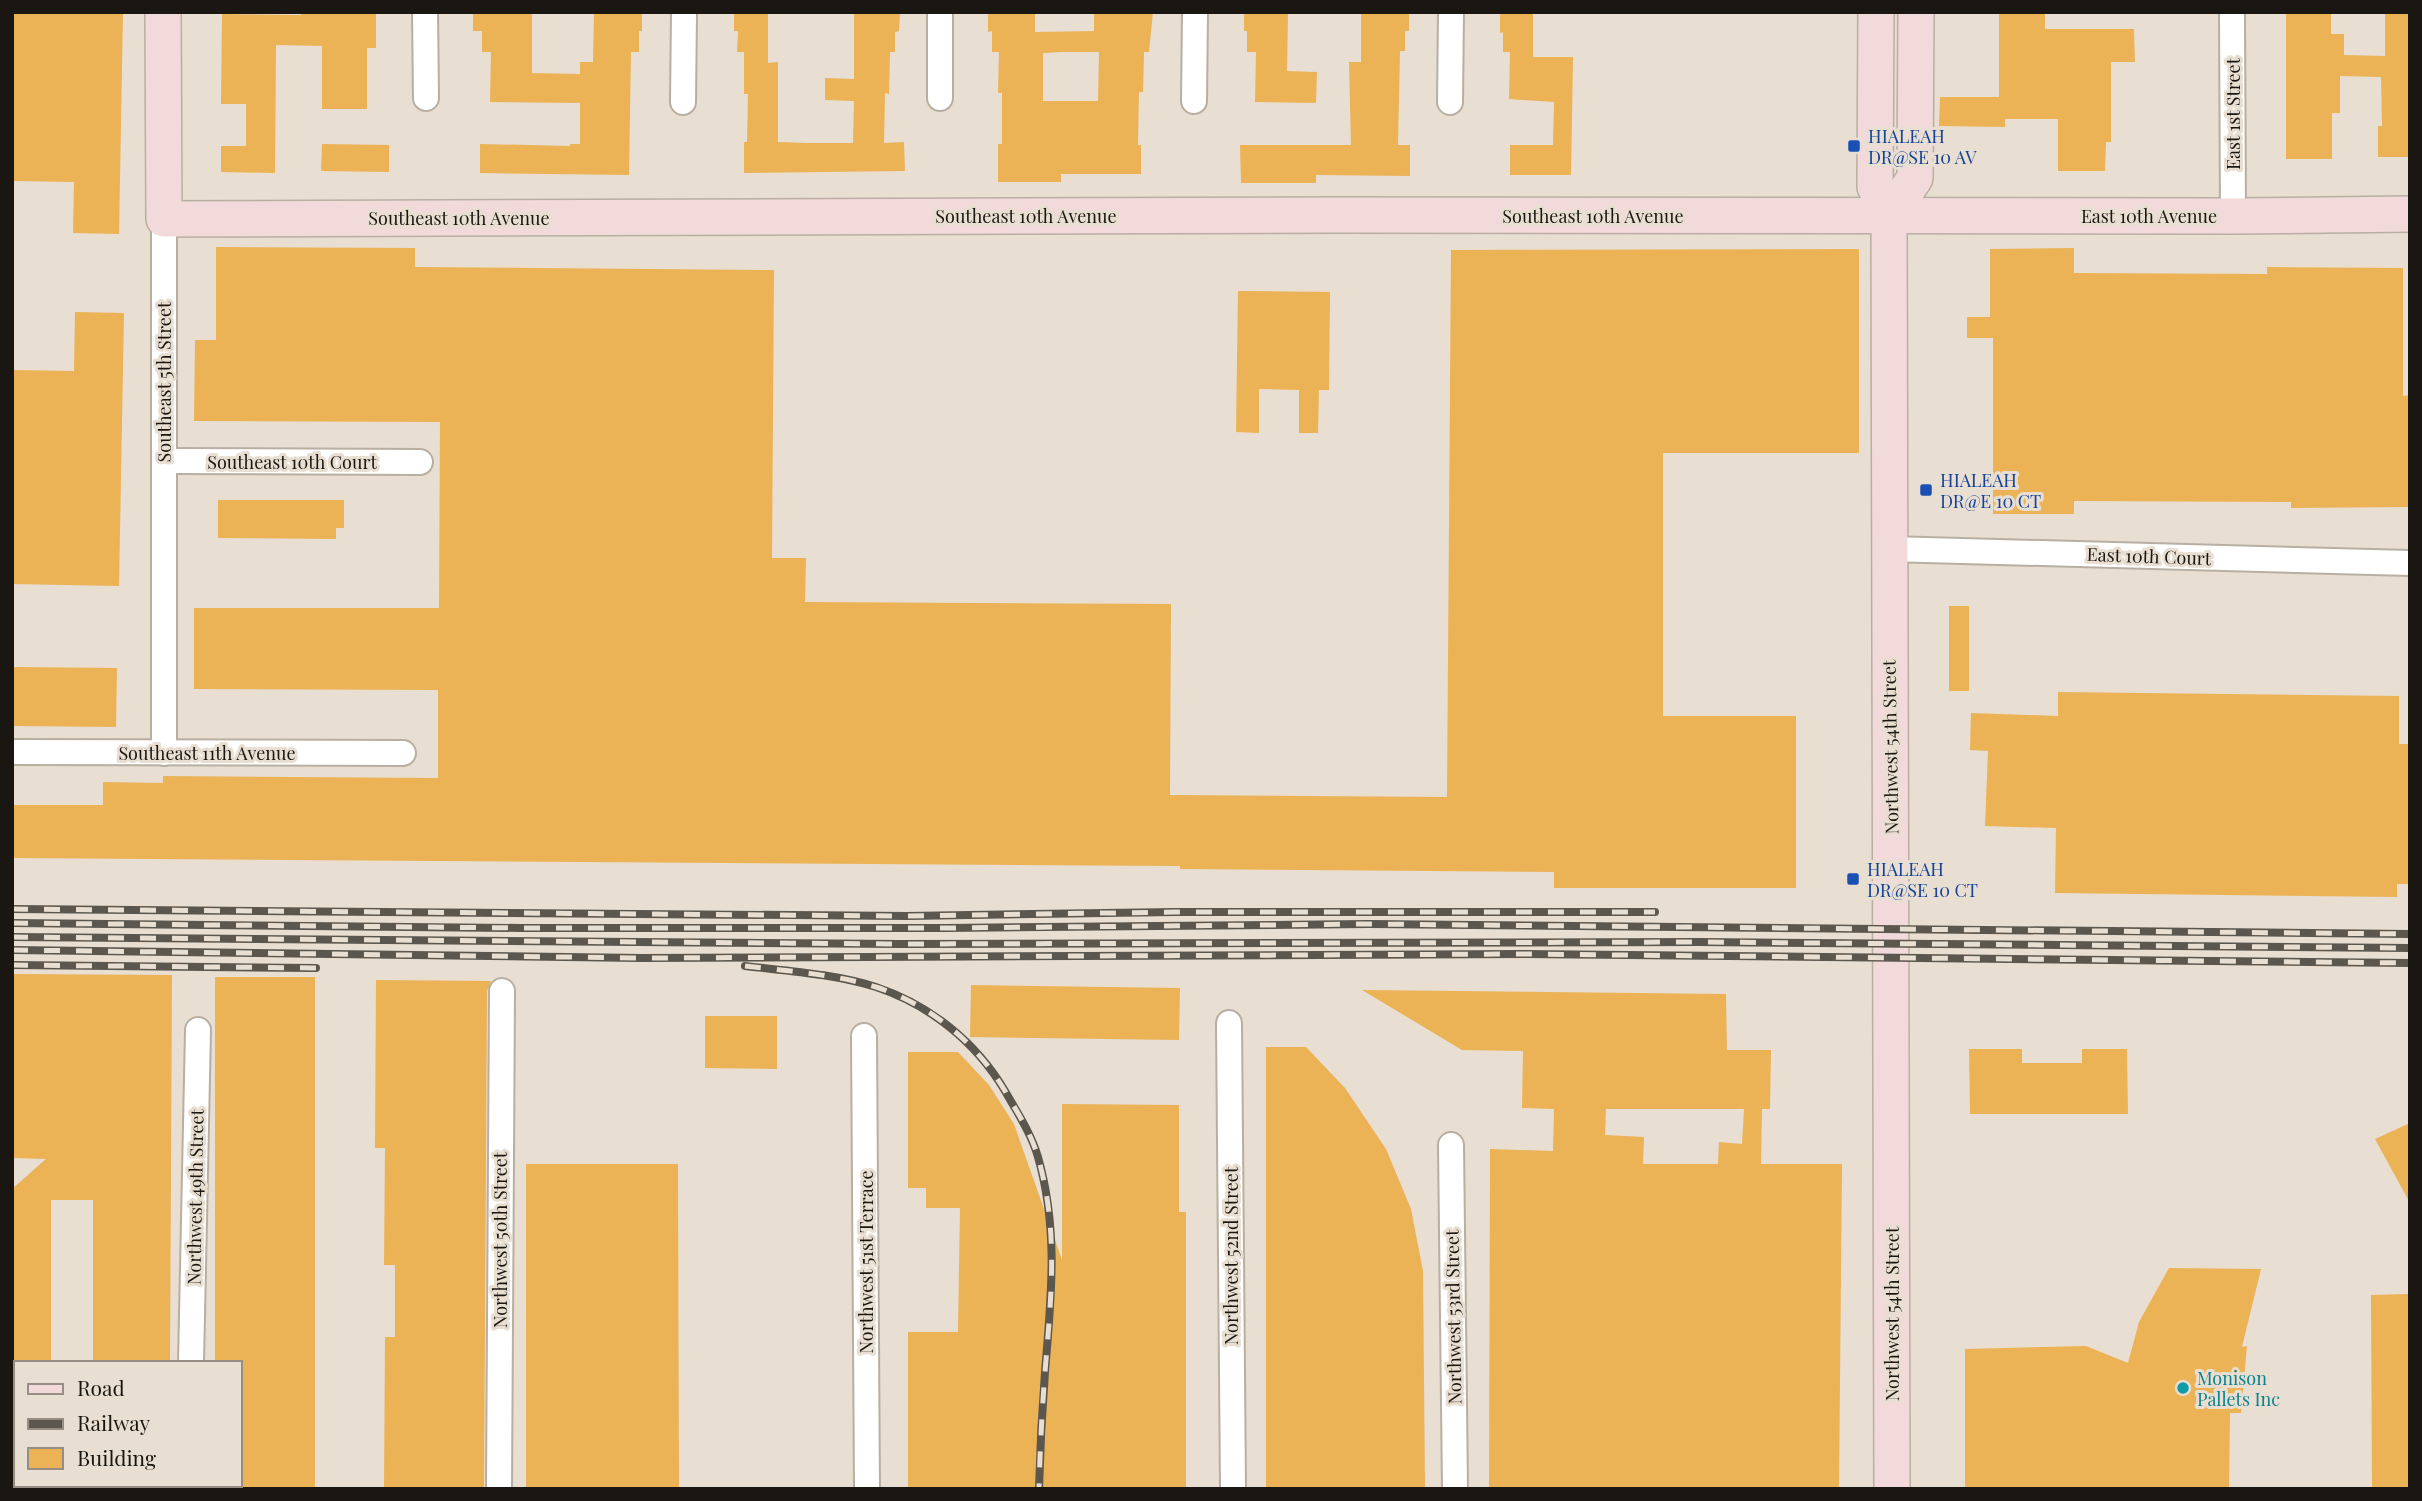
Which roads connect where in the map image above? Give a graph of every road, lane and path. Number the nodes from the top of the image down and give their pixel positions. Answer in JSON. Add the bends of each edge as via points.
{"nodes":[{"id":1,"x":163,"y":12,"type":"edge"},
{"id":2,"x":425,"y":12,"type":"edge"},
{"id":3,"x":684,"y":12,"type":"edge"},
{"id":4,"x":940,"y":12,"type":"edge"},
{"id":5,"x":1195,"y":12,"type":"edge"},
{"id":6,"x":1451,"y":12,"type":"edge"},
{"id":7,"x":1876,"y":12,"type":"edge"},
{"id":8,"x":1916,"y":12,"type":"edge"},
{"id":9,"x":2232,"y":12,"type":"edge"},
{"id":10,"x":426,"y":98,"type":"dead end"},
{"id":11,"x":940,"y":98,"type":"dead end"},
{"id":12,"x":1194,"y":100,"type":"dead end"},
{"id":13,"x":683,"y":102,"type":"dead end"},
{"id":14,"x":1450,"y":102,"type":"dead end"},
{"id":15,"x":2410,"y":214,"type":"edge"},
{"id":16,"x":1889,"y":216,"type":"junction"},
{"id":17,"x":2232,"y":216,"type":"junction"},
{"id":18,"x":164,"y":219,"type":"junction"},
{"id":19,"x":164,"y":461,"type":"junction"},
{"id":20,"x":420,"y":462,"type":"dead end"},
{"id":21,"x":1889,"y":548,"type":"junction"},
{"id":22,"x":2410,"y":563,"type":"edge"},
{"id":23,"x":12,"y":752,"type":"edge"},
{"id":24,"x":164,"y":752,"type":"junction"},
{"id":25,"x":403,"y":753,"type":"dead end"},
{"id":26,"x":502,"y":991,"type":"dead end"},
{"id":27,"x":1229,"y":1023,"type":"dead end"},
{"id":28,"x":198,"y":1030,"type":"dead end"},
{"id":29,"x":864,"y":1035,"type":"dead end"},
{"id":30,"x":1451,"y":1145,"type":"dead end"},
{"id":31,"x":191,"y":1361,"type":"edge"},
{"id":32,"x":499,"y":1489,"type":"edge"},
{"id":33,"x":867,"y":1489,"type":"edge"},
{"id":34,"x":1233,"y":1489,"type":"edge"},
{"id":35,"x":1455,"y":1489,"type":"edge"},
{"id":36,"x":1892,"y":1489,"type":"edge"}],
"edges":[{"from":1,"to":18,"type":"street","name":"Southeast 5th Street"},
{"from":2,"to":10,"type":"street"},
{"from":3,"to":13,"type":"street"},
{"from":4,"to":11,"type":"street"},
{"from":5,"to":12,"type":"street"},
{"from":6,"to":14,"type":"street"},
{"from":7,"to":16,"type":"street","name":"Northwest 54th Street","via":[[1875,187]]},
{"from":8,"to":16,"type":"street","via":[[1915,178]]},
{"from":9,"to":17,"type":"street","name":"East 1st Street"},
{"from":15,"to":17,"type":"street","name":"East 10th Avenue"},
{"from":16,"to":17,"type":"street","name":"East 10th Avenue"},
{"from":16,"to":18,"type":"street","name":"Southeast 10th Avenue"},
{"from":16,"to":21,"type":"street","name":"Northwest 54th Street"},
{"from":18,"to":19,"type":"street","name":"Southeast 5th Street"},
{"from":19,"to":20,"type":"street","name":"Southeast 10th Court"},
{"from":19,"to":24,"type":"street","name":"Southeast 5th Street"},
{"from":21,"to":22,"type":"street","name":"East 10th Court"},
{"from":21,"to":36,"type":"street","name":"Northwest 54th Street"},
{"from":23,"to":24,"type":"street","name":"Southeast 11th Avenue"},
{"from":24,"to":25,"type":"street","name":"Southeast 11th Avenue"},
{"from":26,"to":32,"type":"street","name":"Northwest 50th Street"},
{"from":27,"to":34,"type":"street","name":"Northwest 52nd Street"},
{"from":28,"to":31,"type":"street","name":"Northwest 49th Street"},
{"from":29,"to":33,"type":"street","name":"Northwest 51st Terrace"},
{"from":30,"to":35,"type":"street","name":"Northwest 53rd Street"}]}
